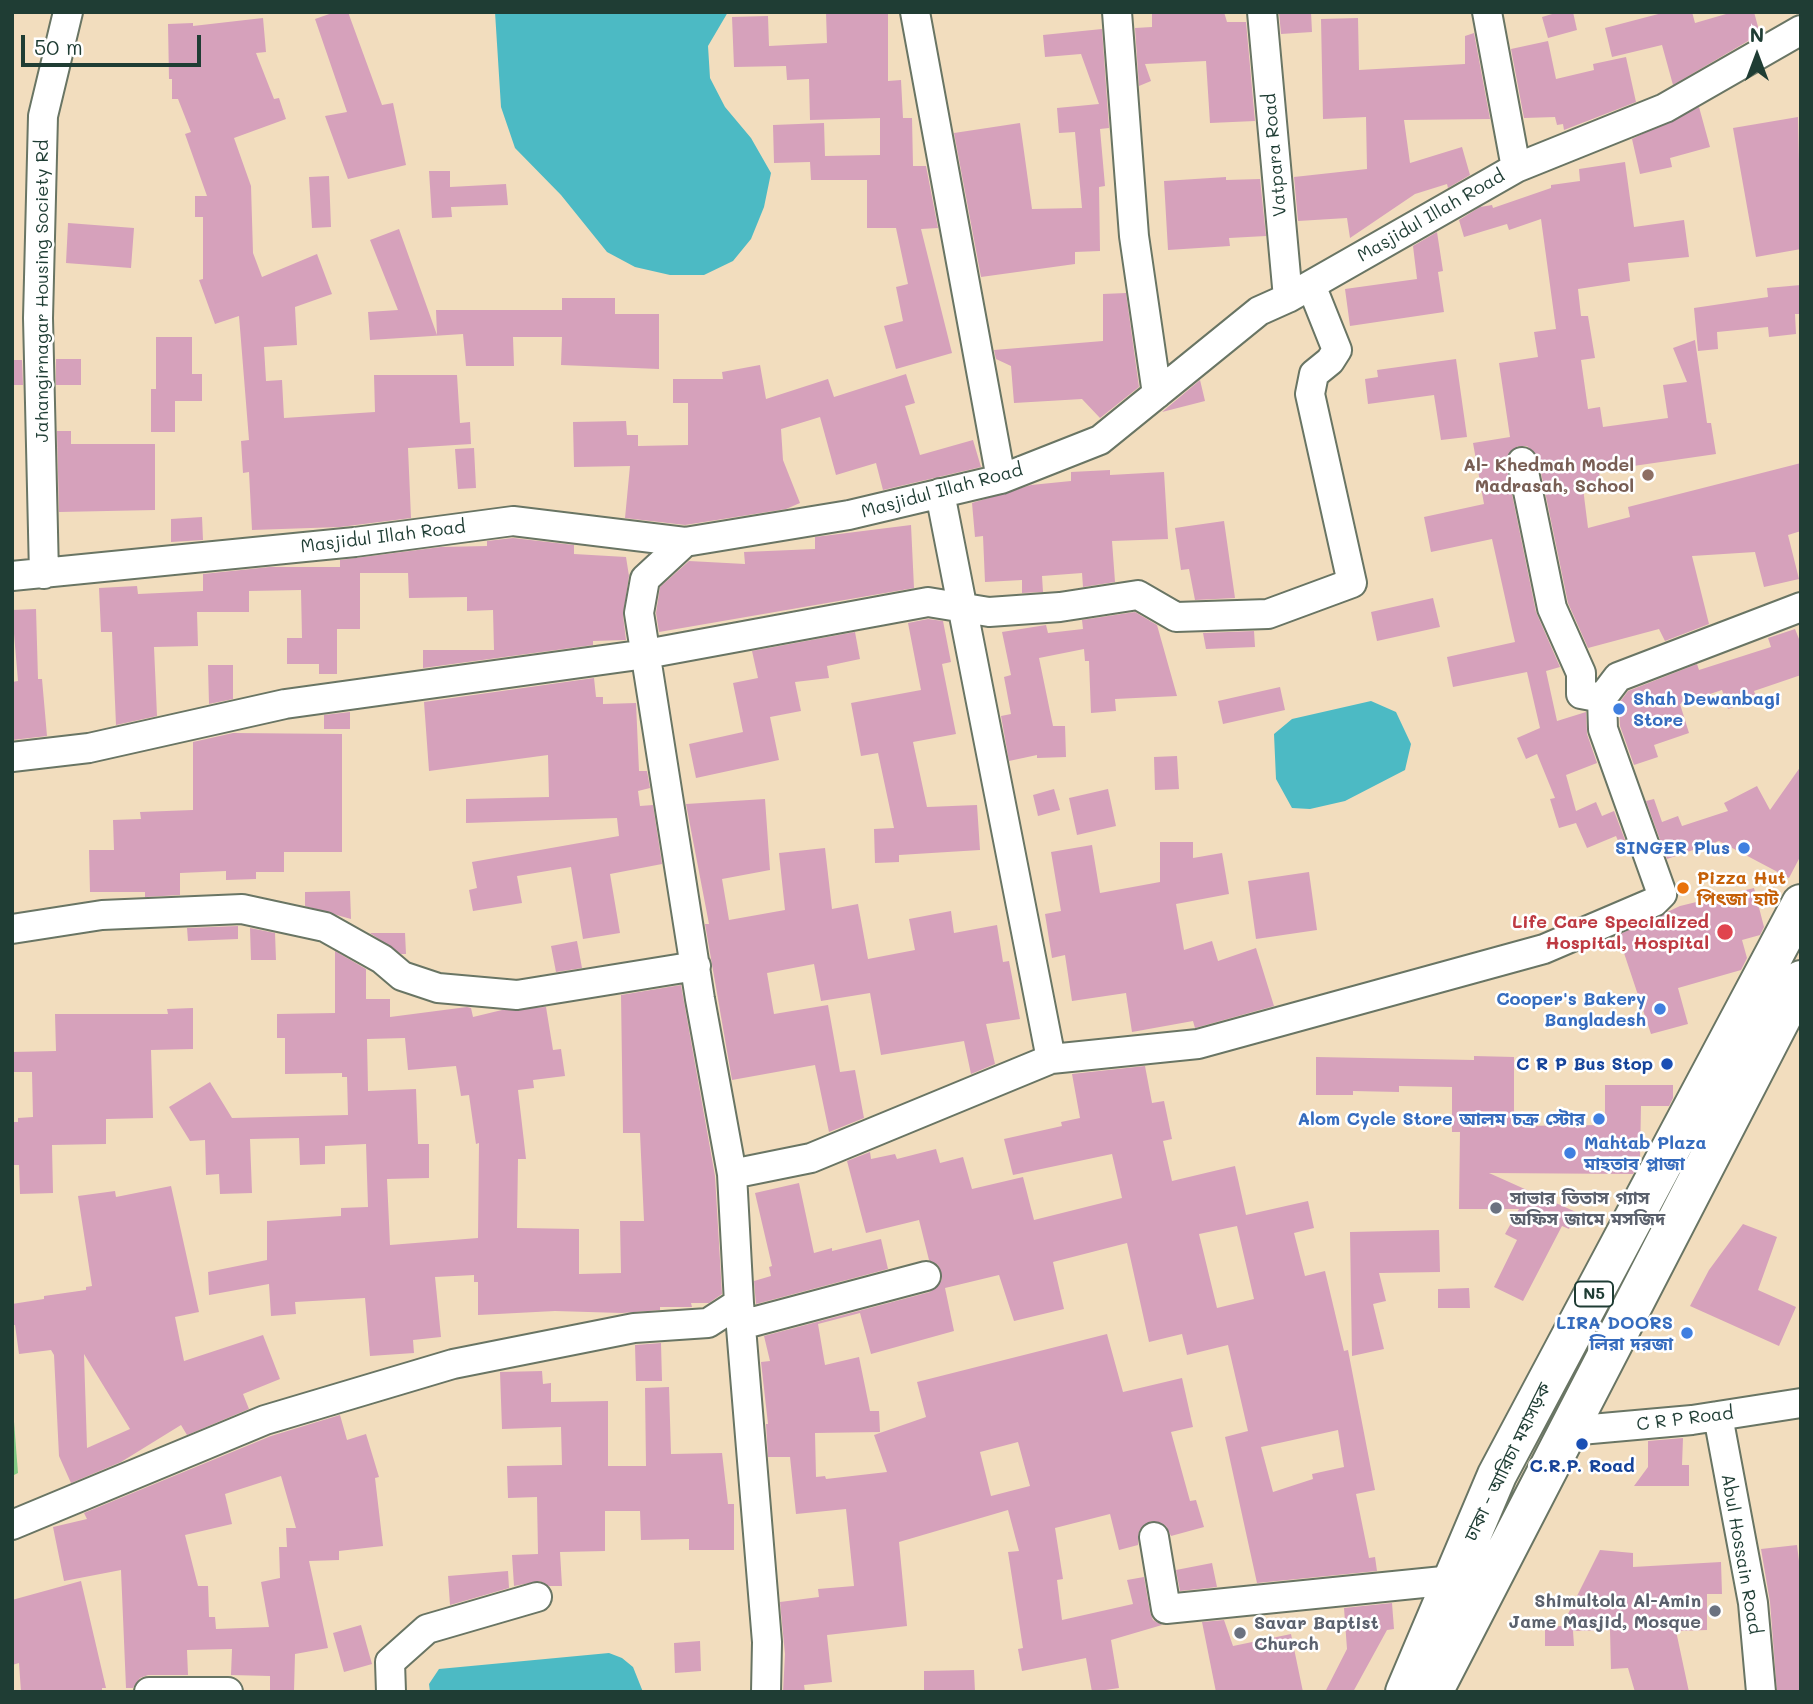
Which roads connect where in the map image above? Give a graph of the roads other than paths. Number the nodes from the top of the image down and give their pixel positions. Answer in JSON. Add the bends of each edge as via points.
{"nodes":[{"id":1,"x":68,"y":12,"type":"edge"},
{"id":2,"x":915,"y":12,"type":"edge"},
{"id":3,"x":1117,"y":12,"type":"edge"},
{"id":4,"x":1262,"y":12,"type":"edge"},
{"id":5,"x":1487,"y":12,"type":"edge"},
{"id":6,"x":1801,"y":30,"type":"edge"},
{"id":7,"x":1516,"y":168,"type":"junction"},
{"id":8,"x":1299,"y":292,"type":"junction"},
{"id":9,"x":1157,"y":394,"type":"junction"},
{"id":10,"x":1522,"y":461,"type":"dead end"},
{"id":11,"x":1001,"y":479,"type":"junction"},
{"id":12,"x":940,"y":494,"type":"junction"},
{"id":13,"x":685,"y":542,"type":"junction"},
{"id":14,"x":44,"y":573,"type":"junction"},
{"id":15,"x":12,"y":576,"type":"edge"},
{"id":16,"x":1801,"y":607,"type":"edge"},
{"id":17,"x":964,"y":608,"type":"junction"},
{"id":18,"x":646,"y":654,"type":"junction"},
{"id":19,"x":1610,"y":687,"type":"junction"},
{"id":20,"x":12,"y":757,"type":"edge"},
{"id":21,"x":1801,"y":904,"type":"edge"},
{"id":22,"x":12,"y":929,"type":"edge"},
{"id":23,"x":696,"y":966,"type":"junction"},
{"id":24,"x":1801,"y":980,"type":"edge"},
{"id":25,"x":1051,"y":1059,"type":"junction"},
{"id":26,"x":732,"y":1174,"type":"junction"},
{"id":27,"x":926,"y":1276,"type":"dead end"},
{"id":28,"x":740,"y":1314,"type":"junction"},
{"id":29,"x":1801,"y":1403,"type":"edge"},
{"id":30,"x":1718,"y":1416,"type":"junction"},
{"id":31,"x":1569,"y":1431,"type":"junction"},
{"id":32,"x":12,"y":1525,"type":"edge"},
{"id":33,"x":1154,"y":1537,"type":"dead end"},
{"id":34,"x":1453,"y":1580,"type":"junction"},
{"id":35,"x":537,"y":1597,"type":"dead end"},
{"id":36,"x":149,"y":1692,"type":"edge"},
{"id":37,"x":228,"y":1692,"type":"edge"},
{"id":38,"x":391,"y":1692,"type":"edge"},
{"id":39,"x":766,"y":1692,"type":"edge"},
{"id":40,"x":1405,"y":1692,"type":"edge"},
{"id":41,"x":1433,"y":1692,"type":"edge"},
{"id":42,"x":1761,"y":1692,"type":"edge"}],
"edges":[{"from":1,"to":14,"type":"street","name":"Jahangirnagar Housing Society Rd","via":[[43,116],[38,318]]},
{"from":2,"to":11,"type":"street"},
{"from":3,"to":9,"type":"street","via":[[1133,236]]},
{"from":4,"to":8,"type":"street","name":"Vatpara Road"},
{"from":5,"to":7,"type":"street"},
{"from":6,"to":7,"type":"street","name":"Masjidul Illah Road","via":[[1665,108]]},
{"from":7,"to":8,"type":"street","name":"Masjidul Illah Road"},
{"from":8,"to":9,"type":"street","name":"Masjidul Illah Road","via":[[1259,310]]},
{"from":8,"to":17,"type":"street","name":"Vatpara Road","via":[[1337,350],[1314,374],[1310,394],[1352,583],[1268,614],[1176,617],[1138,595],[1037,609],[989,612]]},
{"from":9,"to":11,"type":"street","name":"Masjidul Illah Road","via":[[1100,440]]},
{"from":10,"to":19,"type":"street","via":[[1552,608],[1581,673],[1581,694]]},
{"from":11,"to":12,"type":"street","name":"Masjidul Illah Road"},
{"from":12,"to":13,"type":"street","name":"Masjidul Illah Road","via":[[849,515]]},
{"from":12,"to":17,"type":"street"},
{"from":13,"to":14,"type":"street","name":"Masjidul Illah Road","via":[[513,520],[355,542]]},
{"from":13,"to":18,"type":"street","via":[[645,579],[639,613]]},
{"from":14,"to":15,"type":"street","name":"Masjidul Illah Road"},
{"from":16,"to":19,"type":"street"},
{"from":17,"to":18,"type":"street","via":[[928,602]]},
{"from":17,"to":25,"type":"street"},
{"from":18,"to":20,"type":"street","via":[[285,704],[89,748]]},
{"from":18,"to":23,"type":"street"},
{"from":19,"to":25,"type":"street","via":[[1603,729],[1662,894],[1654,902],[1544,949],[1198,1044]]},
{"from":21,"to":34,"type":"highway","name":"ঢাকা - আরিচা মহাসড়ক","number":"N5","via":[[1497,1475]]},
{"from":22,"to":23,"type":"street","via":[[102,915],[242,909],[325,927],[382,959],[402,976],[438,988],[517,995]]},
{"from":23,"to":26,"type":"street"},
{"from":24,"to":31,"type":"highway","name":"ঢাকা - আরিচা মহাসড়ক","number":"N5"},
{"from":25,"to":26,"type":"street","via":[[811,1158]]},
{"from":26,"to":28,"type":"street"},
{"from":27,"to":28,"type":"street"},
{"from":28,"to":32,"type":"street","via":[[708,1324],[634,1328],[453,1364],[265,1420]]},
{"from":28,"to":39,"type":"street","via":[[767,1642]]},
{"from":29,"to":30,"type":"street","name":"C R P Road"},
{"from":30,"to":31,"type":"street","name":"C R P Road"},
{"from":30,"to":42,"type":"street","name":"Abul Hossain Road","via":[[1752,1603]]},
{"from":31,"to":41,"type":"highway","name":"ঢাকা - আরিচা মহাসড়ক","number":"N5"},
{"from":33,"to":34,"type":"street","via":[[1166,1609]]},
{"from":34,"to":40,"type":"highway","name":"ঢাকা - আরিচা মহাসড়ক","number":"N5"},
{"from":35,"to":38,"type":"street","via":[[427,1629],[390,1662]]},
{"from":36,"to":37,"type":"street"}]}
